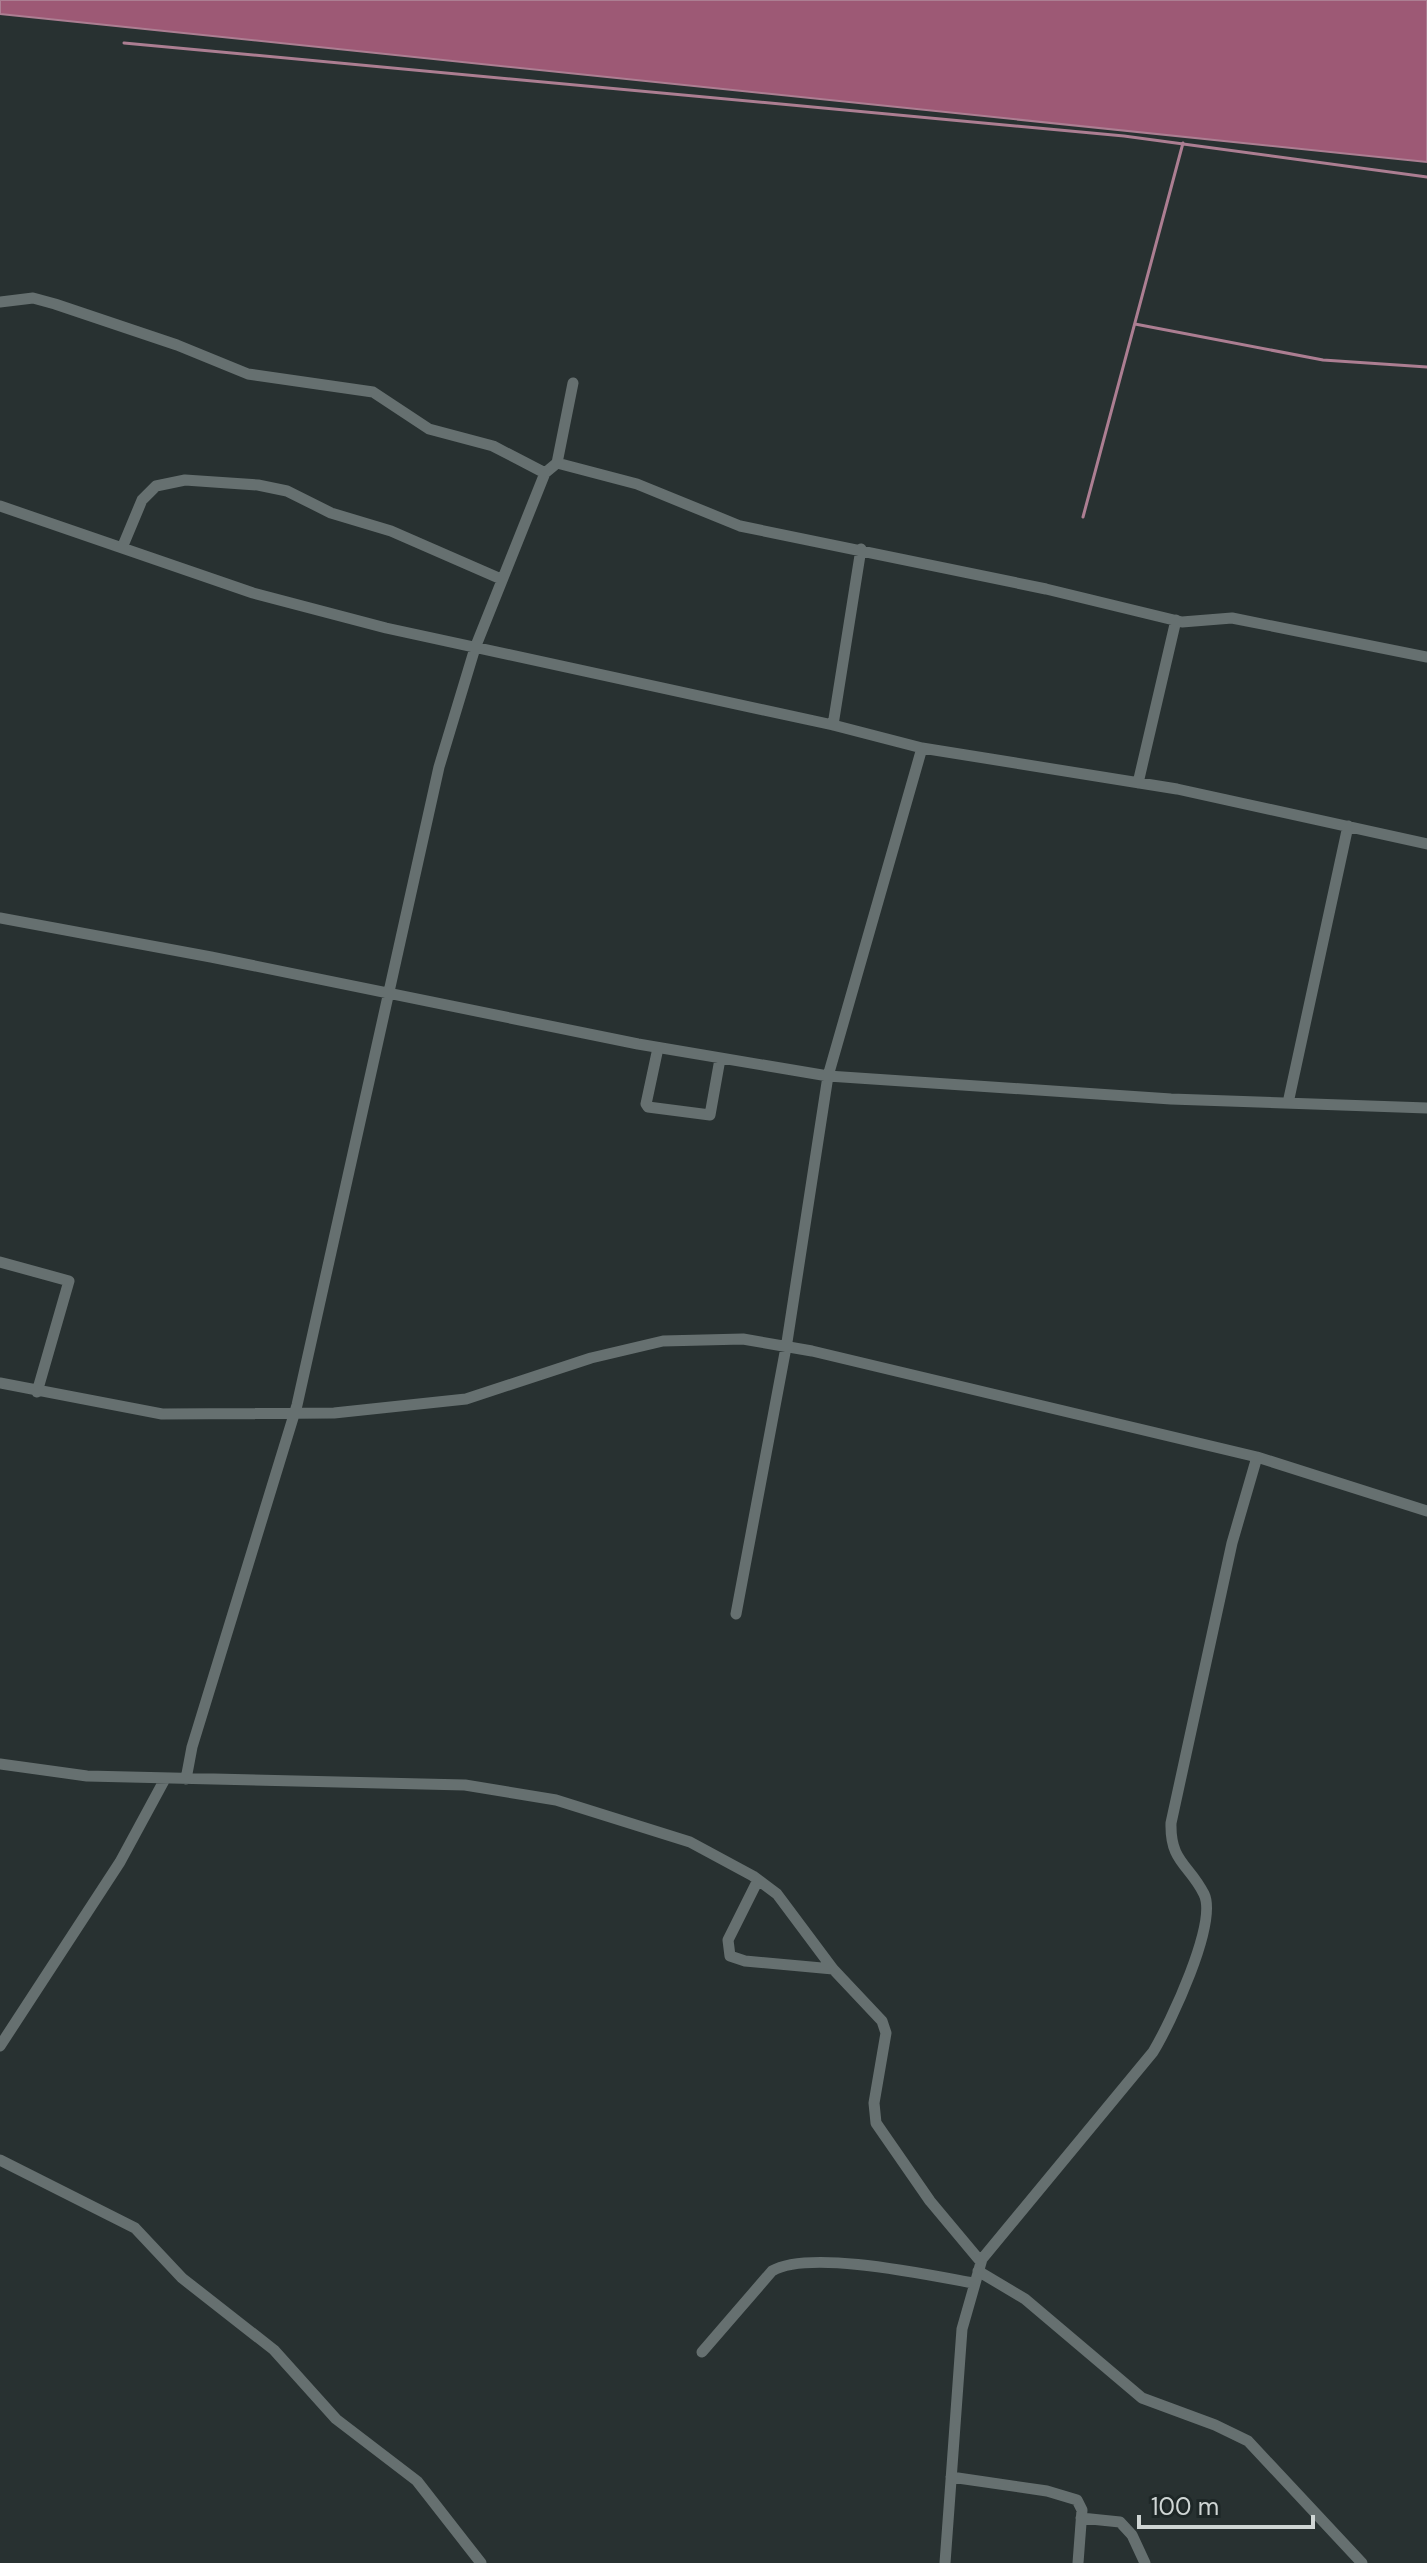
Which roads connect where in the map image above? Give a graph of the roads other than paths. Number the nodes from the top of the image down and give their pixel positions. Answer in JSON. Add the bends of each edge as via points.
{"nodes":[{"id":1,"x":0,"y":302,"type":"edge"},
{"id":2,"x":573,"y":383,"type":"dead end"},
{"id":3,"x":557,"y":463,"type":"junction"},
{"id":4,"x":545,"y":473,"type":"junction"},
{"id":5,"x":0,"y":506,"type":"edge"},
{"id":6,"x":122,"y":548,"type":"junction"},
{"id":7,"x":861,"y":549,"type":"junction"},
{"id":8,"x":501,"y":579,"type":"junction"},
{"id":9,"x":1176,"y":620,"type":"junction"},
{"id":10,"x":475,"y":648,"type":"junction"},
{"id":11,"x":1427,"y":657,"type":"edge"},
{"id":12,"x":833,"y":725,"type":"junction"},
{"id":13,"x":922,"y":748,"type":"junction"},
{"id":14,"x":1138,"y":783,"type":"junction"},
{"id":15,"x":1348,"y":826,"type":"junction"},
{"id":16,"x":1427,"y":844,"type":"edge"},
{"id":17,"x":0,"y":918,"type":"edge"},
{"id":18,"x":390,"y":995,"type":"junction"},
{"id":19,"x":658,"y":1048,"type":"junction"},
{"id":20,"x":720,"y":1059,"type":"junction"},
{"id":21,"x":828,"y":1076,"type":"junction"},
{"id":22,"x":1288,"y":1103,"type":"junction"},
{"id":23,"x":1427,"y":1108,"type":"edge"},
{"id":24,"x":0,"y":1262,"type":"edge"},
{"id":25,"x":787,"y":1346,"type":"junction"},
{"id":26,"x":0,"y":1383,"type":"edge"},
{"id":27,"x":37,"y":1392,"type":"junction"},
{"id":28,"x":295,"y":1413,"type":"junction"},
{"id":29,"x":1257,"y":1457,"type":"junction"},
{"id":30,"x":1427,"y":1511,"type":"edge"},
{"id":31,"x":736,"y":1614,"type":"dead end"},
{"id":32,"x":0,"y":1764,"type":"edge"},
{"id":33,"x":165,"y":1779,"type":"junction"},
{"id":34,"x":186,"y":1779,"type":"junction"},
{"id":35,"x":758,"y":1880,"type":"junction"},
{"id":36,"x":833,"y":1969,"type":"junction"},
{"id":37,"x":0,"y":2046,"type":"edge"},
{"id":38,"x":0,"y":2160,"type":"edge"},
{"id":39,"x":979,"y":2266,"type":"junction"},
{"id":40,"x":973,"y":2283,"type":"junction"},
{"id":41,"x":702,"y":2352,"type":"dead end"},
{"id":42,"x":951,"y":2477,"type":"junction"},
{"id":43,"x":1081,"y":2518,"type":"junction"},
{"id":44,"x":481,"y":2563,"type":"edge"},
{"id":45,"x":945,"y":2563,"type":"edge"},
{"id":46,"x":1078,"y":2563,"type":"edge"},
{"id":47,"x":1145,"y":2563,"type":"edge"},
{"id":48,"x":1362,"y":2563,"type":"edge"}],
"edges":[{"from":1,"to":4,"type":"street","via":[[41,300],[261,377],[373,392],[429,429],[493,446]]},
{"from":2,"to":3,"type":"street"},
{"from":3,"to":4,"type":"street"},
{"from":3,"to":7,"type":"street","via":[[637,484],[724,521]]},
{"from":4,"to":8,"type":"street"},
{"from":5,"to":6,"type":"street"},
{"from":6,"to":8,"type":"street","via":[[142,500],[156,486],[185,480],[258,485],[391,531]]},
{"from":6,"to":10,"type":"street","via":[[318,612]]},
{"from":7,"to":9,"type":"street"},
{"from":7,"to":12,"type":"street"},
{"from":8,"to":10,"type":"street"},
{"from":9,"to":11,"type":"street","via":[[1232,618]]},
{"from":9,"to":14,"type":"street"},
{"from":10,"to":12,"type":"street"},
{"from":10,"to":18,"type":"street","via":[[439,767]]},
{"from":12,"to":13,"type":"street"},
{"from":13,"to":14,"type":"street"},
{"from":13,"to":21,"type":"street"},
{"from":14,"to":15,"type":"street"},
{"from":15,"to":16,"type":"street"},
{"from":15,"to":22,"type":"street"},
{"from":17,"to":18,"type":"street"},
{"from":18,"to":19,"type":"street"},
{"from":18,"to":28,"type":"street"},
{"from":19,"to":20,"type":"street"},
{"from":19,"to":20,"type":"street","via":[[646,1104],[650,1107],[710,1115]]},
{"from":20,"to":21,"type":"street"},
{"from":21,"to":22,"type":"street"},
{"from":21,"to":25,"type":"street"},
{"from":22,"to":23,"type":"street"},
{"from":24,"to":27,"type":"street","via":[[69,1281]]},
{"from":25,"to":28,"type":"street","via":[[743,1339],[663,1341],[591,1358],[466,1399]]},
{"from":25,"to":29,"type":"street"},
{"from":25,"to":31,"type":"street"},
{"from":26,"to":27,"type":"street"},
{"from":27,"to":28,"type":"street","via":[[188,1416]]},
{"from":28,"to":34,"type":"street"},
{"from":29,"to":30,"type":"street"},
{"from":29,"to":39,"type":"street","via":[[1232,1543],[1171,1823],[1173,1850],[1203,1892],[1207,1907],[1200,1941],[1153,2052],[995,2238]]},
{"from":32,"to":33,"type":"street","via":[[87,1776]]},
{"from":33,"to":34,"type":"street"},
{"from":33,"to":37,"type":"street","via":[[120,1862]]},
{"from":34,"to":35,"type":"street","via":[[509,1790],[681,1838]]},
{"from":35,"to":36,"type":"street","via":[[786,1904]]},
{"from":35,"to":36,"type":"street","via":[[728,1940],[730,1956]]},
{"from":36,"to":39,"type":"street","via":[[886,2029],[874,2103],[876,2123]]},
{"from":38,"to":44,"type":"street","via":[[135,2228],[182,2278],[268,2344],[336,2419],[417,2481]]},
{"from":39,"to":40,"type":"street"},
{"from":39,"to":48,"type":"street","via":[[1142,2398],[1248,2441]]},
{"from":40,"to":41,"type":"street","via":[[859,2265],[786,2265],[772,2271]]},
{"from":40,"to":42,"type":"street","via":[[962,2329]]},
{"from":42,"to":43,"type":"street","via":[[1073,2498],[1080,2502]]},
{"from":42,"to":45,"type":"street"},
{"from":43,"to":46,"type":"street"},
{"from":43,"to":47,"type":"street","via":[[1120,2522]]}]}
